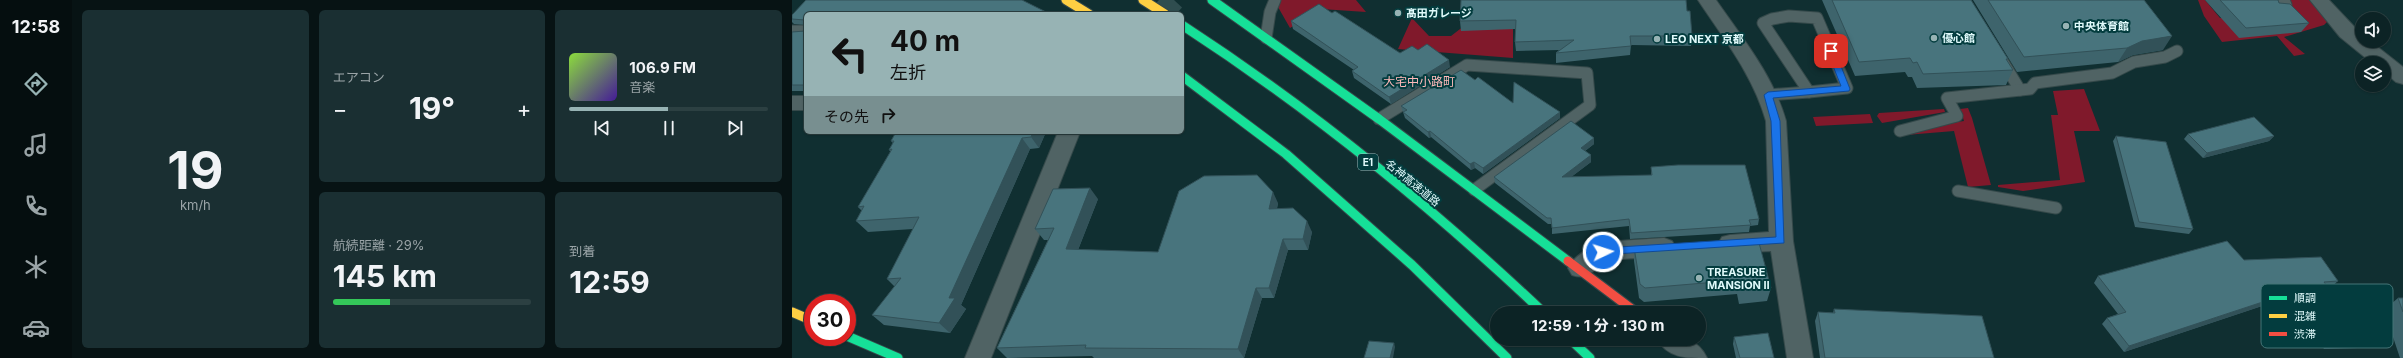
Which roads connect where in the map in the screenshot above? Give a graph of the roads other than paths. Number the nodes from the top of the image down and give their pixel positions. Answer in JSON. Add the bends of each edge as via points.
{"nodes":[{"id":1,"x":1066,"y":0,"type":"edge"},
{"id":2,"x":1143,"y":0,"type":"edge"},
{"id":3,"x":1212,"y":0,"type":"edge"},
{"id":4,"x":1275,"y":0,"type":"edge"},
{"id":5,"x":1707,"y":0,"type":"edge"},
{"id":6,"x":2318,"y":0,"type":"edge"},
{"id":7,"x":1086,"y":12,"type":"edge"},
{"id":8,"x":1162,"y":12,"type":"edge"},
{"id":9,"x":1184,"y":26,"type":"edge"},
{"id":10,"x":792,"y":30,"type":"edge"},
{"id":11,"x":804,"y":31,"type":"edge"},
{"id":12,"x":1266,"y":38,"type":"junction"},
{"id":13,"x":2177,"y":51,"type":"dead end"},
{"id":14,"x":1996,"y":52,"type":"edge"},
{"id":15,"x":2403,"y":77,"type":"edge"},
{"id":16,"x":1184,"y":78,"type":"edge"},
{"id":17,"x":2020,"y":90,"type":"junction"},
{"id":18,"x":1809,"y":92,"type":"junction"},
{"id":19,"x":1768,"y":95,"type":"junction"},
{"id":20,"x":792,"y":103,"type":"edge"},
{"id":21,"x":804,"y":103,"type":"edge"},
{"id":22,"x":1379,"y":119,"type":"junction"},
{"id":23,"x":1900,"y":131,"type":"dead end"},
{"id":24,"x":1068,"y":134,"type":"edge"},
{"id":25,"x":1474,"y":190,"type":"junction"},
{"id":26,"x":1958,"y":191,"type":"dead end"},
{"id":27,"x":2056,"y":208,"type":"dead end"},
{"id":28,"x":1781,"y":241,"type":"junction"},
{"id":29,"x":1711,"y":245,"type":"edge"},
{"id":30,"x":1688,"y":246,"type":"edge"},
{"id":31,"x":1580,"y":268,"type":"junction"},
{"id":32,"x":1536,"y":306,"type":"edge"},
{"id":33,"x":1628,"y":306,"type":"edge"},
{"id":34,"x":792,"y":312,"type":"edge"},
{"id":35,"x":804,"y":317,"type":"edge"},
{"id":36,"x":856,"y":341,"type":"edge"},
{"id":37,"x":1577,"y":346,"type":"edge"},
{"id":38,"x":1679,"y":346,"type":"edge"},
{"id":39,"x":877,"y":354,"type":"edge"},
{"id":40,"x":898,"y":358,"type":"edge"},
{"id":41,"x":978,"y":358,"type":"edge"},
{"id":42,"x":1507,"y":358,"type":"edge"},
{"id":43,"x":1590,"y":358,"type":"edge"},
{"id":44,"x":1694,"y":358,"type":"edge"},
{"id":45,"x":1800,"y":358,"type":"edge"}],
"edges":[{"from":1,"to":7,"type":"main road"},
{"from":2,"to":8,"type":"main road"},
{"from":3,"to":12,"type":"main road"},
{"from":4,"to":12,"type":"lane","via":[[1270,12]]},
{"from":5,"to":19,"type":"street","via":[[1764,85]]},
{"from":6,"to":15,"type":"street","via":[[2347,33]]},
{"from":9,"to":32,"type":"main road","name":"名神高速道路","number":"E1","via":[[1322,124],[1454,233]]},
{"from":10,"to":11,"type":"lane"},
{"from":12,"to":22,"type":"main road"},
{"from":13,"to":17,"type":"lane","via":[[2165,57],[2134,62],[2112,73],[2035,82],[2030,89]]},
{"from":14,"to":17,"type":"lane"},
{"from":16,"to":42,"type":"main road","via":[[1292,160],[1412,265]]},
{"from":17,"to":23,"type":"lane","via":[[1947,98],[1956,116]]},
{"from":18,"to":18,"type":"lane","via":[[1764,26],[1763,20],[1810,15],[1817,18],[1847,87],[1844,90]]},
{"from":18,"to":19,"type":"lane"},
{"from":19,"to":28,"type":"street","via":[[1776,121]]},
{"from":20,"to":21,"type":"street"},
{"from":22,"to":25,"type":"main road"},
{"from":22,"to":25,"type":"lane","via":[[1467,65],[1587,73],[1590,105]]},
{"from":24,"to":41,"type":"street"},
{"from":25,"to":31,"type":"main road"},
{"from":26,"to":27,"type":"lane"},
{"from":28,"to":29,"type":"street"},
{"from":28,"to":45,"type":"street"},
{"from":30,"to":31,"type":"street","via":[[1603,252]]},
{"from":31,"to":33,"type":"main road"},
{"from":34,"to":35,"type":"main road"},
{"from":36,"to":39,"type":"main road"},
{"from":37,"to":43,"type":"main road"},
{"from":38,"to":44,"type":"street"},
{"from":39,"to":40,"type":"main road"}]}
